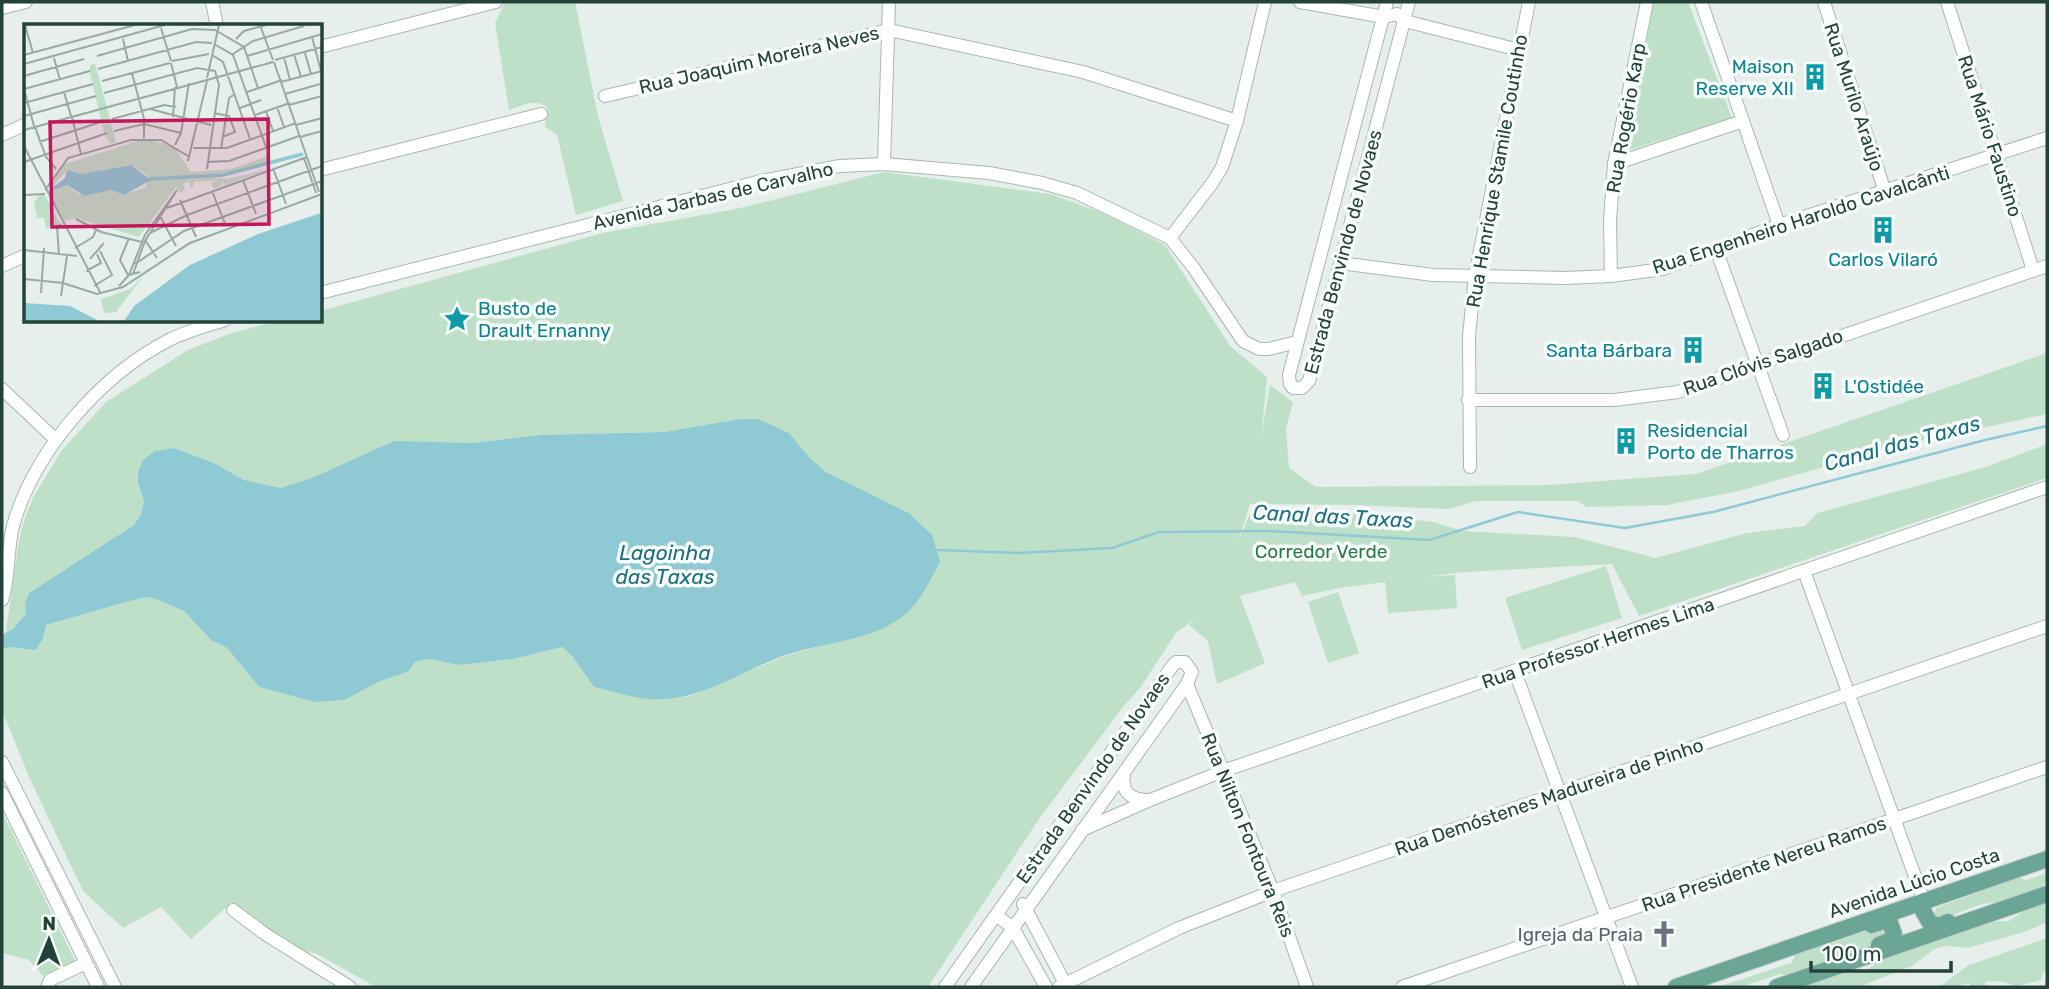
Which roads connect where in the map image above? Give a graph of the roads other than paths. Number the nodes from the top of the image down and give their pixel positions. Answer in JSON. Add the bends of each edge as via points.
{"nodes":[{"id":1,"x":26,"y":2,"type":"edge"},
{"id":2,"x":212,"y":2,"type":"edge"},
{"id":3,"x":496,"y":2,"type":"edge"},
{"id":4,"x":889,"y":2,"type":"edge"},
{"id":5,"x":1265,"y":2,"type":"edge"},
{"id":6,"x":1300,"y":2,"type":"edge"},
{"id":7,"x":1387,"y":2,"type":"edge"},
{"id":8,"x":1409,"y":2,"type":"edge"},
{"id":9,"x":1529,"y":2,"type":"edge"},
{"id":10,"x":1647,"y":2,"type":"edge"},
{"id":11,"x":1701,"y":2,"type":"edge"},
{"id":12,"x":1824,"y":2,"type":"edge"},
{"id":13,"x":1947,"y":2,"type":"edge"},
{"id":14,"x":2,"y":8,"type":"edge"},
{"id":15,"x":1383,"y":20,"type":"junction"},
{"id":16,"x":217,"y":24,"type":"edge"},
{"id":17,"x":1404,"y":26,"type":"junction"},
{"id":18,"x":889,"y":30,"type":"junction"},
{"id":19,"x":322,"y":46,"type":"edge"},
{"id":20,"x":1519,"y":50,"type":"junction"},
{"id":21,"x":606,"y":96,"type":"dead end"},
{"id":22,"x":541,"y":114,"type":"dead end"},
{"id":23,"x":1237,"y":121,"type":"junction"},
{"id":24,"x":1743,"y":121,"type":"junction"},
{"id":25,"x":24,"y":125,"type":"edge"},
{"id":26,"x":2,"y":135,"type":"edge"},
{"id":27,"x":2047,"y":138,"type":"edge"},
{"id":28,"x":1997,"y":155,"type":"junction"},
{"id":29,"x":884,"y":164,"type":"junction"},
{"id":30,"x":1614,"y":164,"type":"junction"},
{"id":31,"x":322,"y":169,"type":"edge"},
{"id":32,"x":1885,"y":192,"type":"junction"},
{"id":33,"x":1779,"y":225,"type":"junction"},
{"id":34,"x":1170,"y":238,"type":"junction"},
{"id":35,"x":1716,"y":249,"type":"junction"},
{"id":36,"x":24,"y":256,"type":"edge"},
{"id":37,"x":1340,"y":263,"type":"junction"},
{"id":38,"x":2,"y":266,"type":"edge"},
{"id":39,"x":2047,"y":266,"type":"edge"},
{"id":40,"x":2033,"y":270,"type":"junction"},
{"id":41,"x":1475,"y":276,"type":"junction"},
{"id":42,"x":1611,"y":276,"type":"junction"},
{"id":43,"x":322,"y":292,"type":"edge"},
{"id":44,"x":218,"y":322,"type":"edge"},
{"id":45,"x":1297,"y":342,"type":"junction"},
{"id":46,"x":1757,"y":364,"type":"junction"},
{"id":47,"x":2,"y":389,"type":"edge"},
{"id":48,"x":1468,"y":400,"type":"junction"},
{"id":49,"x":1783,"y":436,"type":"dead end"},
{"id":50,"x":55,"y":439,"type":"junction"},
{"id":51,"x":1470,"y":467,"type":"dead end"},
{"id":52,"x":2047,"y":487,"type":"edge"},
{"id":53,"x":1804,"y":571,"type":"junction"},
{"id":54,"x":2,"y":600,"type":"edge"},
{"id":55,"x":2047,"y":626,"type":"edge"},
{"id":56,"x":1515,"y":672,"type":"junction"},
{"id":57,"x":1187,"y":684,"type":"junction"},
{"id":58,"x":1849,"y":694,"type":"junction"},
{"id":59,"x":2,"y":762,"type":"edge"},
{"id":60,"x":2047,"y":767,"type":"edge"},
{"id":61,"x":1223,"y":771,"type":"junction"},
{"id":62,"x":1124,"y":773,"type":"junction"},
{"id":63,"x":2,"y":793,"type":"edge"},
{"id":64,"x":1560,"y":794,"type":"junction"},
{"id":65,"x":1150,"y":800,"type":"junction"},
{"id":66,"x":1894,"y":820,"type":"junction"},
{"id":67,"x":1082,"y":830,"type":"junction"},
{"id":68,"x":2047,"y":859,"type":"edge"},
{"id":69,"x":1273,"y":891,"type":"junction"},
{"id":70,"x":1012,"y":894,"type":"junction"},
{"id":71,"x":2047,"y":894,"type":"edge"},
{"id":72,"x":1924,"y":901,"type":"junction"},
{"id":73,"x":1027,"y":908,"type":"junction"},
{"id":74,"x":233,"y":910,"type":"dead end"},
{"id":75,"x":996,"y":915,"type":"junction"},
{"id":76,"x":1607,"y":917,"type":"junction"},
{"id":77,"x":1975,"y":919,"type":"junction"},
{"id":78,"x":83,"y":925,"type":"junction"},
{"id":79,"x":1013,"y":928,"type":"junction"},
{"id":80,"x":1850,"y":928,"type":"junction"},
{"id":81,"x":70,"y":931,"type":"junction"},
{"id":82,"x":1860,"y":958,"type":"junction"},
{"id":83,"x":86,"y":963,"type":"junction"},
{"id":84,"x":1064,"y":986,"type":"edge"},
{"id":85,"x":47,"y":987,"type":"edge"},
{"id":86,"x":98,"y":987,"type":"edge"},
{"id":87,"x":114,"y":987,"type":"edge"},
{"id":88,"x":350,"y":987,"type":"edge"},
{"id":89,"x":945,"y":987,"type":"edge"},
{"id":90,"x":971,"y":987,"type":"edge"},
{"id":91,"x":1046,"y":987,"type":"edge"},
{"id":92,"x":1307,"y":987,"type":"edge"},
{"id":93,"x":1402,"y":987,"type":"edge"},
{"id":94,"x":1632,"y":987,"type":"edge"},
{"id":95,"x":1676,"y":987,"type":"edge"},
{"id":96,"x":1777,"y":987,"type":"edge"}],
"edges":[{"from":1,"to":14,"type":"street"},
{"from":2,"to":16,"type":"street"},
{"from":3,"to":19,"type":"street"},
{"from":4,"to":18,"type":"street"},
{"from":5,"to":23,"type":"street"},
{"from":6,"to":15,"type":"street"},
{"from":7,"to":15,"type":"street","name":"Estrada Benvindo de Novaes"},
{"from":8,"to":17,"type":"street","name":"Estrada Benvindo de Novaes"},
{"from":9,"to":20,"type":"street","name":"Rua Henrique Stamile Coutinho"},
{"from":10,"to":30,"type":"street","name":"Rua Rogério Karp"},
{"from":11,"to":24,"type":"street"},
{"from":12,"to":32,"type":"street","name":"Rua Murilo Araújo"},
{"from":13,"to":28,"type":"street","name":"Rua Mário Faustino"},
{"from":15,"to":17,"type":"street","via":[[1397,14]]},
{"from":15,"to":45,"type":"street","name":"Estrada Benvindo de Novaes"},
{"from":17,"to":20,"type":"street"},
{"from":17,"to":37,"type":"street","name":"Estrada Benvindo de Novaes"},
{"from":18,"to":21,"type":"street","name":"Rua Joaquim Moreira Neves"},
{"from":18,"to":23,"type":"street","name":"Rua Joaquim Moreira Neves","via":[[1083,72]]},
{"from":18,"to":29,"type":"street"},
{"from":20,"to":41,"type":"street","name":"Rua Henrique Stamile Coutinho"},
{"from":22,"to":31,"type":"street"},
{"from":23,"to":34,"type":"street","via":[[1218,175]]},
{"from":24,"to":30,"type":"street"},
{"from":24,"to":33,"type":"street"},
{"from":25,"to":26,"type":"street"},
{"from":27,"to":28,"type":"street","name":"Rua Engenheiro Haroldo Cavalcânti"},
{"from":28,"to":32,"type":"street","name":"Rua Engenheiro Haroldo Cavalcânti"},
{"from":28,"to":40,"type":"street","name":"Rua Mário Faustino"},
{"from":29,"to":34,"type":"street","name":"Avenida Jarbas de Carvalho","via":[[989,173],[1042,183],[1077,193]]},
{"from":29,"to":43,"type":"street","name":"Avenida Jarbas de Carvalho","via":[[840,166],[761,181]]},
{"from":30,"to":42,"type":"street","name":"Rua Rogério Karp"},
{"from":32,"to":33,"type":"street","name":"Rua Engenheiro Haroldo Cavalcânti"},
{"from":33,"to":35,"type":"street","name":"Rua Engenheiro Haroldo Cavalcânti"},
{"from":34,"to":45,"type":"street","name":"Avenida Jarbas de Carvalho","via":[[1243,341],[1259,349]]},
{"from":35,"to":42,"type":"street","name":"Rua Engenheiro Haroldo Cavalcânti","via":[[1663,269]]},
{"from":35,"to":46,"type":"street"},
{"from":36,"to":38,"type":"street"},
{"from":37,"to":41,"type":"street","name":"Rua Engenheiro Haroldo Cavalcânti"},
{"from":37,"to":45,"type":"street","name":"Estrada Benvindo de Novaes","via":[[1309,381],[1297,389],[1288,380]]},
{"from":39,"to":40,"type":"street","name":"Rua Clóvis Salgado"},
{"from":40,"to":46,"type":"street","name":"Rua Clóvis Salgado"},
{"from":41,"to":42,"type":"street","name":"Rua Engenheiro Haroldo Cavalcânti"},
{"from":41,"to":48,"type":"street","name":"Rua Henrique Stamile Coutinho"},
{"from":44,"to":50,"type":"street","via":[[168,341],[125,370]]},
{"from":46,"to":48,"type":"street","name":"Rua Clóvis Salgado","via":[[1700,386],[1638,398]]},
{"from":46,"to":49,"type":"street"},
{"from":47,"to":50,"type":"street"},
{"from":48,"to":51,"type":"street","name":"Rua Henrique Stamile Coutinho"},
{"from":50,"to":54,"type":"street","via":[[14,524]]},
{"from":52,"to":53,"type":"street","name":"Rua Professor Hermes Lima"},
{"from":53,"to":56,"type":"street","name":"Rua Professor Hermes Lima"},
{"from":53,"to":58,"type":"street"},
{"from":55,"to":58,"type":"street","name":"Rua Demóstenes Madureira de Pinho"},
{"from":56,"to":61,"type":"street","name":"Rua Professor Hermes Lima"},
{"from":56,"to":64,"type":"street"},
{"from":57,"to":61,"type":"street","name":"Rua Nilton Fontoura Reis"},
{"from":57,"to":62,"type":"street","name":"Estrada Benvindo de Novaes"},
{"from":57,"to":70,"type":"street","name":"Estrada Benvindo de Novaes","via":[[1191,667],[1176,662]]},
{"from":58,"to":64,"type":"street","name":"Rua Demóstenes Madureira de Pinho"},
{"from":58,"to":66,"type":"street"},
{"from":59,"to":78,"type":"street"},
{"from":60,"to":66,"type":"street","name":"Rua Presidente Nereu Ramos"},
{"from":61,"to":65,"type":"street","name":"Rua Professor Hermes Lima"},
{"from":61,"to":69,"type":"street","name":"Rua Nilton Fontoura Reis"},
{"from":62,"to":65,"type":"street","via":[[1128,794]]},
{"from":62,"to":67,"type":"street","name":"Estrada Benvindo de Novaes"},
{"from":63,"to":81,"type":"street"},
{"from":64,"to":69,"type":"street","name":"Rua Demóstenes Madureira de Pinho"},
{"from":64,"to":76,"type":"street"},
{"from":65,"to":67,"type":"street","name":"Rua Professor Hermes Lima"},
{"from":66,"to":72,"type":"street"},
{"from":66,"to":76,"type":"street","name":"Rua Presidente Nereu Ramos"},
{"from":67,"to":73,"type":"street","name":"Estrada Benvindo de Novaes"},
{"from":68,"to":72,"type":"main road","name":"Avenida Lúcio Costa"},
{"from":69,"to":84,"type":"street","name":"Rua Demóstenes Madureira de Pinho","via":[[1179,928]]},
{"from":69,"to":92,"type":"street","name":"Rua Nilton Fontoura Reis"},
{"from":70,"to":73,"type":"street"},
{"from":70,"to":75,"type":"street","name":"Estrada Benvindo de Novaes"},
{"from":71,"to":77,"type":"main road"},
{"from":72,"to":77,"type":"main road","via":[[1923,911],[1930,923],[1939,926],[1962,917]]},
{"from":72,"to":80,"type":"main road","name":"Avenida Lúcio Costa"},
{"from":73,"to":79,"type":"street","name":"Estrada Benvindo de Novaes"},
{"from":73,"to":84,"type":"street"},
{"from":74,"to":88,"type":"street"},
{"from":75,"to":79,"type":"street"},
{"from":75,"to":89,"type":"street","name":"Estrada Benvindo de Novaes"},
{"from":76,"to":93,"type":"street","name":"Rua Presidente Nereu Ramos"},
{"from":76,"to":94,"type":"street"},
{"from":77,"to":82,"type":"main road"},
{"from":78,"to":81,"type":"street"},
{"from":78,"to":87,"type":"street"},
{"from":79,"to":90,"type":"street","name":"Estrada Benvindo de Novaes"},
{"from":79,"to":91,"type":"street"},
{"from":80,"to":82,"type":"main road","via":[[1884,921],[1893,929],[1891,940],[1867,949]]},
{"from":80,"to":95,"type":"main road","name":"Avenida Lúcio Costa"},
{"from":81,"to":83,"type":"street"},
{"from":82,"to":96,"type":"main road"},
{"from":83,"to":85,"type":"street","via":[[50,980]]},
{"from":83,"to":86,"type":"street"}]}
